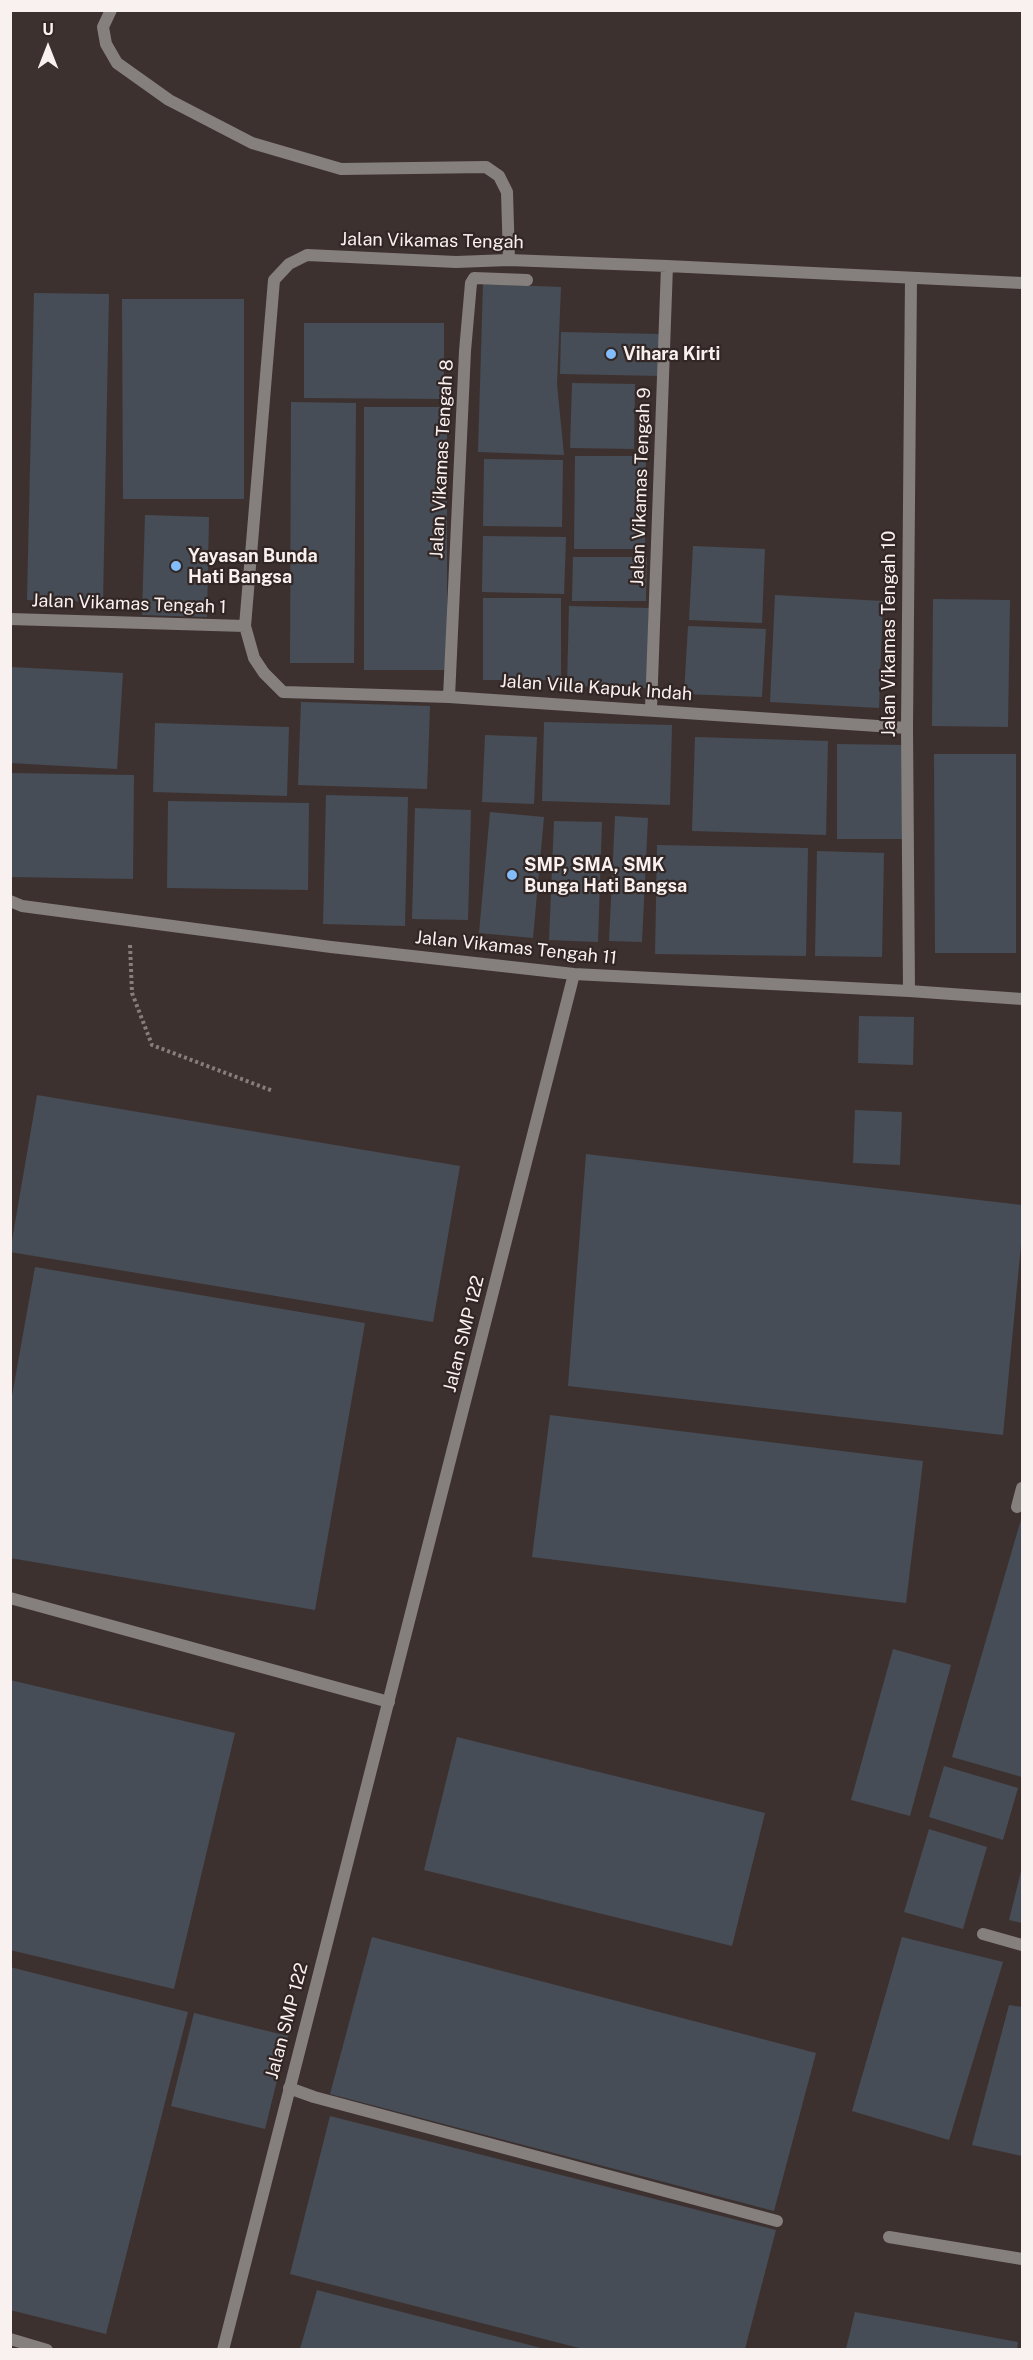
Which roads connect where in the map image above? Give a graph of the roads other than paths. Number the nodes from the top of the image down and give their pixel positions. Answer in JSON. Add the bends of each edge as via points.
{"nodes":[{"id":1,"x":111,"y":10,"type":"edge"},
{"id":2,"x":509,"y":260,"type":"junction"},
{"id":3,"x":667,"y":266,"type":"junction"},
{"id":4,"x":911,"y":278,"type":"junction"},
{"id":5,"x":527,"y":280,"type":"dead end"},
{"id":6,"x":1023,"y":283,"type":"edge"},
{"id":7,"x":10,"y":619,"type":"edge"},
{"id":8,"x":245,"y":626,"type":"junction"},
{"id":9,"x":283,"y":692,"type":"joint"},
{"id":10,"x":449,"y":697,"type":"junction"},
{"id":11,"x":651,"y":709,"type":"junction"},
{"id":12,"x":907,"y":728,"type":"junction"},
{"id":13,"x":10,"y":901,"type":"edge"},
{"id":14,"x":574,"y":974,"type":"junction"},
{"id":15,"x":909,"y":991,"type":"junction"},
{"id":16,"x":1023,"y":999,"type":"edge"},
{"id":17,"x":1023,"y":1488,"type":"edge"},
{"id":18,"x":1017,"y":1507,"type":"dead end"},
{"id":19,"x":10,"y":1598,"type":"edge"},
{"id":20,"x":389,"y":1702,"type":"junction"},
{"id":21,"x":983,"y":1934,"type":"dead end"},
{"id":22,"x":1023,"y":1945,"type":"edge"},
{"id":23,"x":289,"y":2088,"type":"junction"},
{"id":24,"x":777,"y":2221,"type":"dead end"},
{"id":25,"x":889,"y":2237,"type":"dead end"},
{"id":26,"x":1023,"y":2259,"type":"edge"},
{"id":27,"x":10,"y":2339,"type":"edge"},
{"id":28,"x":47,"y":2349,"type":"edge"},
{"id":29,"x":223,"y":2349,"type":"edge"}],
"edges":[{"from":1,"to":2,"type":"street","via":[[104,27],[106,44],[117,63],[169,100],[252,143],[341,169],[486,167],[499,176],[507,192]]},
{"from":2,"to":3,"type":"street","name":"Jalan Vikamas Tengah"},
{"from":2,"to":8,"type":"street","name":"Jalan Vikamas Tengah","via":[[456,262],[307,255],[289,264],[274,280]]},
{"from":3,"to":4,"type":"street","name":"Jalan Vikamas Tengah"},
{"from":3,"to":11,"type":"street","name":"Jalan Vikamas Tengah 9"},
{"from":4,"to":6,"type":"street","name":"Jalan Vikamas Tengah"},
{"from":4,"to":12,"type":"street","name":"Jalan Vikamas Tengah 10"},
{"from":5,"to":10,"type":"street","name":"Jalan Vikamas Tengah 8","via":[[474,278],[471,283]]},
{"from":7,"to":8,"type":"street","name":"Jalan Vikamas Tengah 1"},
{"from":8,"to":9,"type":"street","name":"Jalan Vikamas Tengah","via":[[254,658]]},
{"from":9,"to":10,"type":"street","name":"Jalan Villa Kapuk Indah"},
{"from":10,"to":11,"type":"street","name":"Jalan Villa Kapuk Indah"},
{"from":11,"to":12,"type":"street","name":"Jalan Villa Kapuk Indah"},
{"from":12,"to":15,"type":"street","name":"Jalan Vikamas Tengah 10"},
{"from":13,"to":14,"type":"street","name":"Jalan Vikamas Tengah 11","via":[[22,906],[331,947]]},
{"from":14,"to":15,"type":"street","name":"Jalan Vikamas Tengah 11"},
{"from":14,"to":20,"type":"street","name":"Jalan SMP 122"},
{"from":15,"to":16,"type":"street","name":"Jalan Vikamas Tengah 11"},
{"from":17,"to":18,"type":"street"},
{"from":19,"to":20,"type":"street"},
{"from":20,"to":23,"type":"street","name":"Jalan SMP 122"},
{"from":21,"to":22,"type":"street"},
{"from":23,"to":24,"type":"street"},
{"from":23,"to":29,"type":"street","name":"Jalan SMP 122"},
{"from":25,"to":26,"type":"street"},
{"from":27,"to":28,"type":"street"}]}
